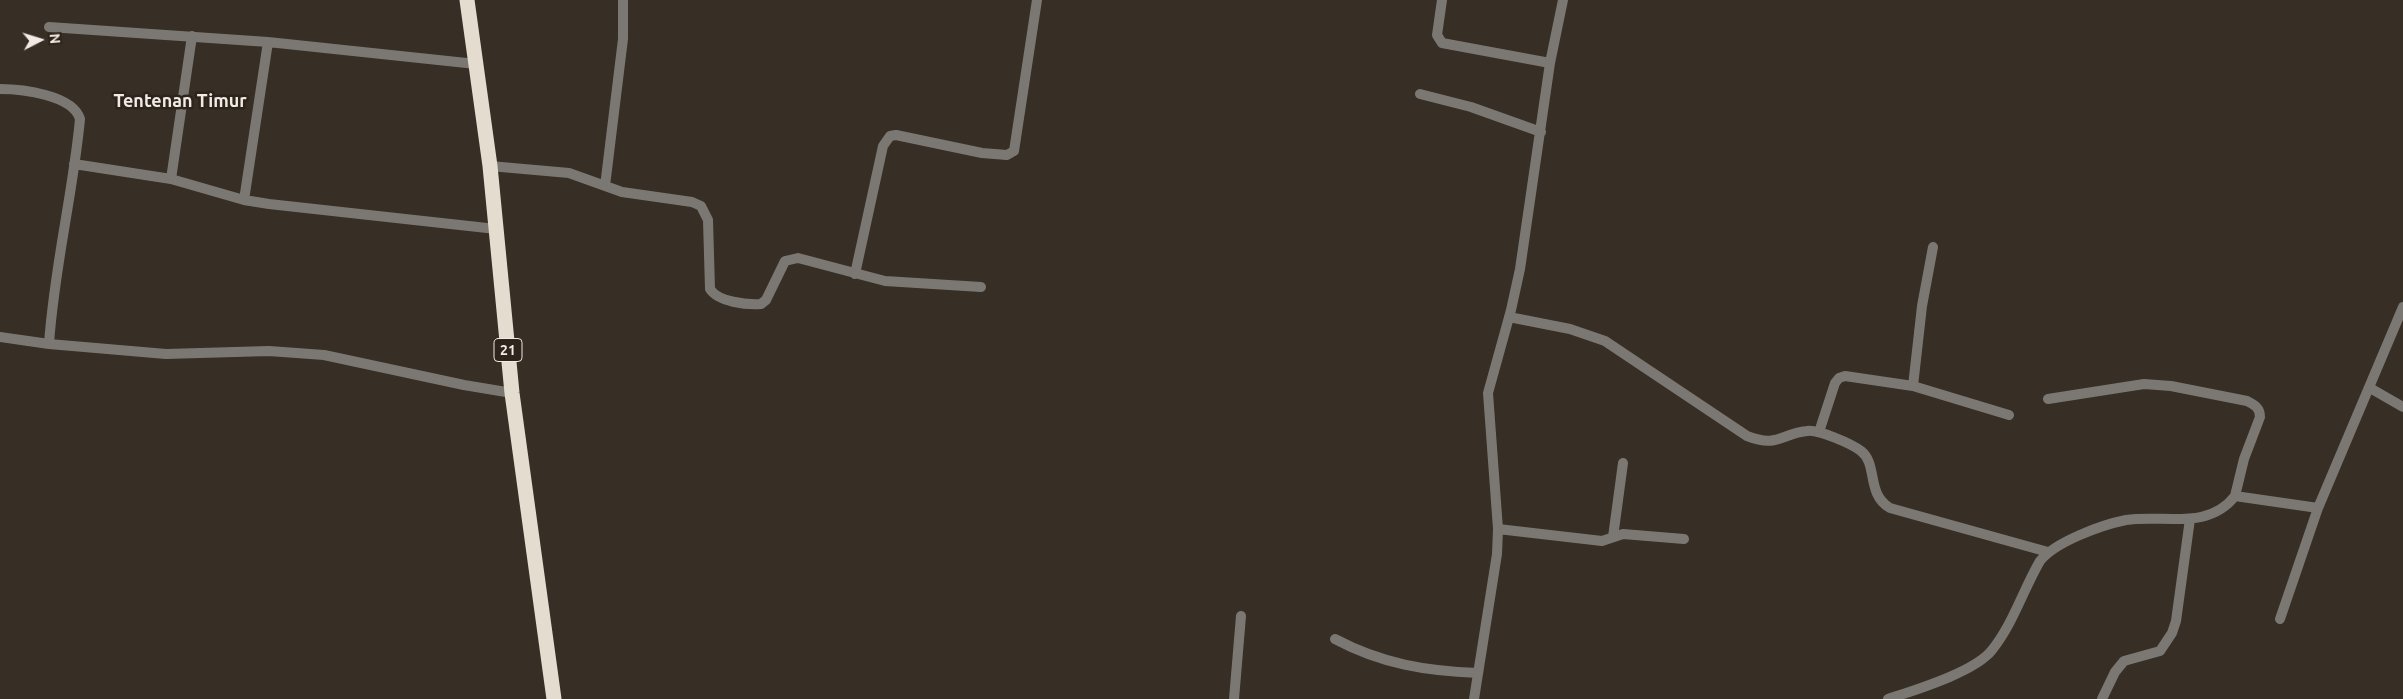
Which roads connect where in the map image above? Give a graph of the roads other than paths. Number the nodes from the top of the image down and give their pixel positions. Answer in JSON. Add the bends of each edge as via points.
{"nodes":[{"id":1,"x":467,"y":0,"type":"edge"},
{"id":2,"x":623,"y":0,"type":"edge"},
{"id":3,"x":1037,"y":0,"type":"edge"},
{"id":4,"x":1442,"y":0,"type":"edge"},
{"id":5,"x":1563,"y":0,"type":"edge"},
{"id":6,"x":49,"y":26,"type":"dead end"},
{"id":7,"x":192,"y":36,"type":"junction"},
{"id":8,"x":268,"y":42,"type":"junction"},
{"id":9,"x":1550,"y":63,"type":"junction"},
{"id":10,"x":476,"y":64,"type":"junction"},
{"id":11,"x":0,"y":89,"type":"edge"},
{"id":12,"x":1420,"y":94,"type":"dead end"},
{"id":13,"x":1541,"y":132,"type":"junction"},
{"id":14,"x":74,"y":164,"type":"junction"},
{"id":15,"x":490,"y":166,"type":"junction"},
{"id":16,"x":171,"y":179,"type":"junction"},
{"id":17,"x":606,"y":186,"type":"junction"},
{"id":18,"x":244,"y":200,"type":"junction"},
{"id":19,"x":496,"y":229,"type":"junction"},
{"id":20,"x":1933,"y":247,"type":"dead end"},
{"id":21,"x":855,"y":274,"type":"junction"},
{"id":22,"x":981,"y":287,"type":"dead end"},
{"id":23,"x":2403,"y":307,"type":"edge"},
{"id":24,"x":1510,"y":314,"type":"junction"},
{"id":25,"x":0,"y":337,"type":"edge"},
{"id":26,"x":50,"y":344,"type":"junction"},
{"id":27,"x":1913,"y":386,"type":"junction"},
{"id":28,"x":2370,"y":388,"type":"junction"},
{"id":29,"x":512,"y":393,"type":"junction"},
{"id":30,"x":2048,"y":399,"type":"dead end"},
{"id":31,"x":2403,"y":407,"type":"edge"},
{"id":32,"x":2009,"y":415,"type":"dead end"},
{"id":33,"x":1819,"y":432,"type":"junction"},
{"id":34,"x":1622,"y":463,"type":"dead end"},
{"id":35,"x":2235,"y":496,"type":"junction"},
{"id":36,"x":2318,"y":508,"type":"junction"},
{"id":37,"x":2190,"y":519,"type":"junction"},
{"id":38,"x":1498,"y":529,"type":"junction"},
{"id":39,"x":1613,"y":537,"type":"junction"},
{"id":40,"x":1684,"y":539,"type":"dead end"},
{"id":41,"x":2048,"y":552,"type":"junction"},
{"id":42,"x":1241,"y":616,"type":"dead end"},
{"id":43,"x":2280,"y":619,"type":"dead end"},
{"id":44,"x":1336,"y":640,"type":"dead end"},
{"id":45,"x":1478,"y":673,"type":"junction"},
{"id":46,"x":554,"y":699,"type":"edge"},
{"id":47,"x":1234,"y":699,"type":"edge"},
{"id":48,"x":1474,"y":699,"type":"edge"},
{"id":49,"x":1888,"y":699,"type":"edge"},
{"id":50,"x":2102,"y":699,"type":"edge"}],
"edges":[{"from":1,"to":10,"type":"highway","number":"21"},
{"from":2,"to":17,"type":"street","via":[[622,48]]},
{"from":3,"to":21,"type":"street","via":[[1014,151],[1007,155],[982,153],[890,136],[884,146]]},
{"from":4,"to":9,"type":"street","via":[[1437,34],[1442,44]]},
{"from":5,"to":9,"type":"street"},
{"from":6,"to":7,"type":"street"},
{"from":7,"to":8,"type":"street"},
{"from":7,"to":16,"type":"street"},
{"from":8,"to":10,"type":"street"},
{"from":8,"to":18,"type":"street"},
{"from":9,"to":13,"type":"street"},
{"from":10,"to":15,"type":"highway","number":"21"},
{"from":11,"to":14,"type":"street","via":[[32,92],[63,101],[78,112],[80,119]]},
{"from":12,"to":13,"type":"street","via":[[1471,107]]},
{"from":13,"to":24,"type":"street"},
{"from":14,"to":16,"type":"street"},
{"from":14,"to":26,"type":"street","via":[[52,301]]},
{"from":15,"to":17,"type":"street","via":[[569,173]]},
{"from":15,"to":19,"type":"highway","number":"21"},
{"from":16,"to":18,"type":"street"},
{"from":17,"to":21,"type":"street","via":[[622,192],[701,206],[708,220],[710,289],[713,294],[732,301],[761,304],[785,261],[791,258]]},
{"from":18,"to":19,"type":"street"},
{"from":19,"to":29,"type":"highway","number":"21"},
{"from":20,"to":27,"type":"street"},
{"from":21,"to":22,"type":"street","via":[[886,281]]},
{"from":23,"to":28,"type":"street"},
{"from":24,"to":33,"type":"street","via":[[1605,341],[1757,440],[1774,442],[1805,431]]},
{"from":24,"to":38,"type":"street","via":[[1488,393]]},
{"from":25,"to":26,"type":"street"},
{"from":26,"to":29,"type":"street","via":[[166,354],[269,351],[324,355]]},
{"from":27,"to":32,"type":"street"},
{"from":27,"to":33,"type":"street","via":[[1857,377],[1839,378]]},
{"from":28,"to":31,"type":"street"},
{"from":28,"to":36,"type":"street"},
{"from":29,"to":46,"type":"highway","number":"21"},
{"from":30,"to":35,"type":"street","via":[[2144,384],[2233,396],[2247,401],[2256,406],[2260,417],[2244,459]]},
{"from":33,"to":41,"type":"street","via":[[1862,452],[1876,496],[1882,504]]},
{"from":34,"to":39,"type":"street"},
{"from":35,"to":36,"type":"street"},
{"from":35,"to":37,"type":"street","via":[[2218,511]]},
{"from":36,"to":43,"type":"street"},
{"from":37,"to":41,"type":"street","via":[[2125,520],[2071,539]]},
{"from":37,"to":50,"type":"street","via":[[2172,634],[2156,653],[2130,658],[2119,666]]},
{"from":38,"to":39,"type":"street","via":[[1602,541]]},
{"from":38,"to":45,"type":"street"},
{"from":39,"to":40,"type":"street","via":[[1623,534]]},
{"from":41,"to":49,"type":"street","via":[[1991,652],[1977,663],[1930,685]]},
{"from":42,"to":47,"type":"street"},
{"from":44,"to":45,"type":"street","via":[[1396,664]]},
{"from":45,"to":48,"type":"street"}]}
